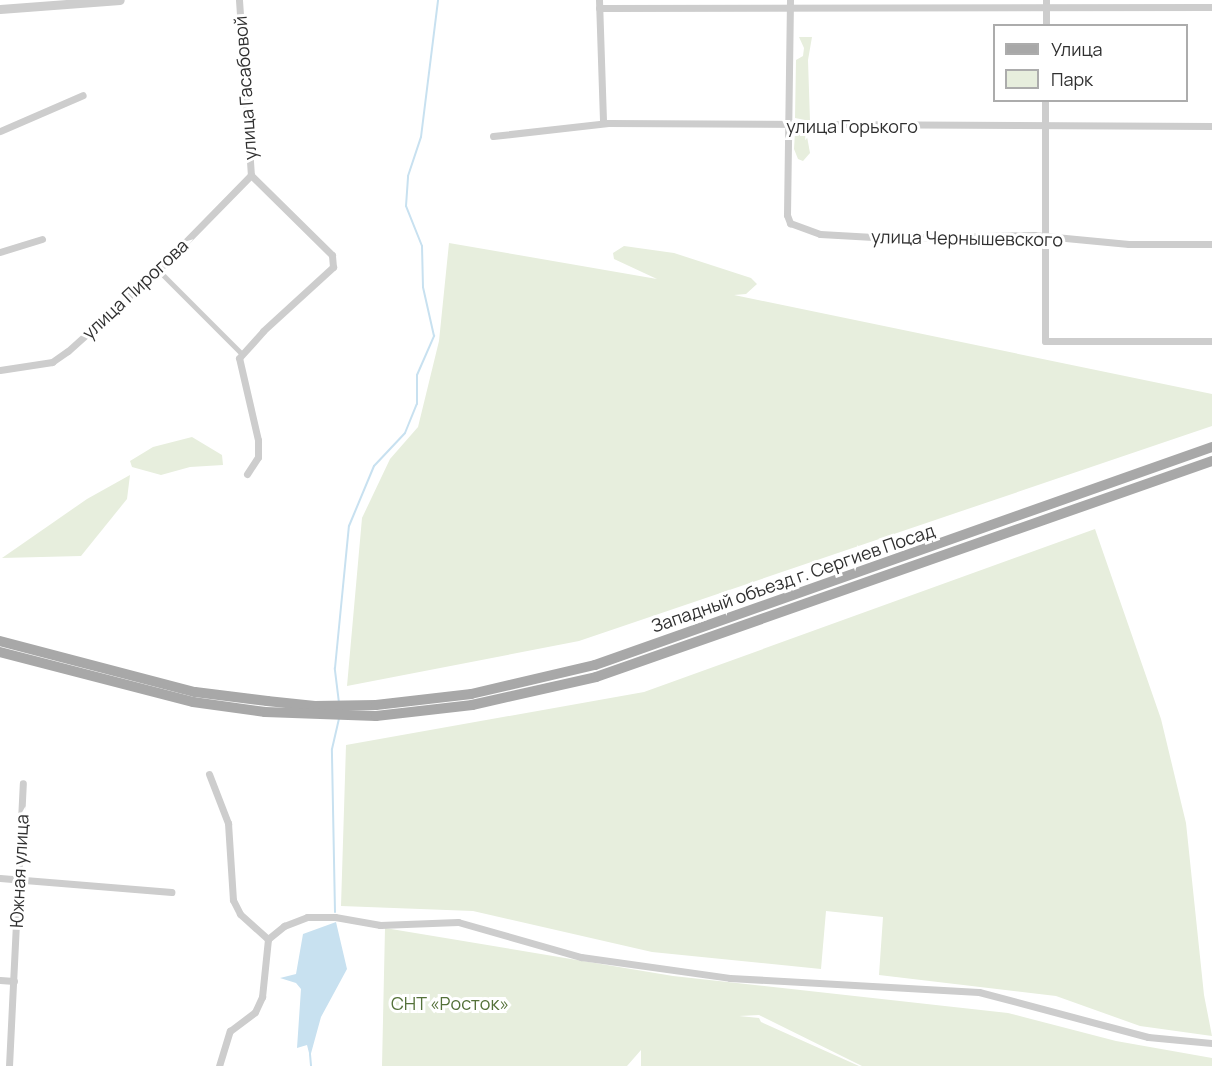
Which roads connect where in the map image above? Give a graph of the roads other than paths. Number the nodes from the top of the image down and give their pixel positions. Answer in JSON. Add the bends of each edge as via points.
{"nodes":[{"id":1,"x":120,"y":0,"type":"edge"},
{"id":2,"x":239,"y":0,"type":"edge"},
{"id":3,"x":790,"y":3,"type":"edge"},
{"id":4,"x":1046,"y":3,"type":"edge"},
{"id":5,"x":599,"y":4,"type":"edge"},
{"id":6,"x":1212,"y":7,"type":"edge"},
{"id":7,"x":0,"y":9,"type":"edge"},
{"id":8,"x":1046,"y":24,"type":"edge"},
{"id":9,"x":83,"y":95,"type":"dead end"},
{"id":10,"x":1045,"y":102,"type":"edge"},
{"id":11,"x":603,"y":123,"type":"junction"},
{"id":12,"x":790,"y":125,"type":"junction"},
{"id":13,"x":1212,"y":126,"type":"edge"},
{"id":14,"x":1045,"y":127,"type":"junction"},
{"id":15,"x":0,"y":130,"type":"edge"},
{"id":16,"x":493,"y":136,"type":"dead end"},
{"id":17,"x":251,"y":175,"type":"junction"},
{"id":18,"x":1044,"y":236,"type":"junction"},
{"id":19,"x":42,"y":239,"type":"dead end"},
{"id":20,"x":1212,"y":244,"type":"edge"},
{"id":21,"x":0,"y":252,"type":"edge"},
{"id":22,"x":158,"y":270,"type":"junction"},
{"id":23,"x":1212,"y":341,"type":"edge"},
{"id":24,"x":242,"y":354,"type":"junction"},
{"id":25,"x":0,"y":370,"type":"edge"},
{"id":26,"x":1212,"y":447,"type":"edge"},
{"id":27,"x":1212,"y":461,"type":"edge"},
{"id":28,"x":246,"y":474,"type":"dead end"},
{"id":29,"x":0,"y":640,"type":"edge"},
{"id":30,"x":0,"y":652,"type":"edge"},
{"id":31,"x":376,"y":710,"type":"junction"},
{"id":32,"x":315,"y":711,"type":"junction"},
{"id":33,"x":209,"y":774,"type":"dead end"},
{"id":34,"x":23,"y":783,"type":"dead end"},
{"id":35,"x":0,"y":878,"type":"edge"},
{"id":36,"x":19,"y":879,"type":"junction"},
{"id":37,"x":171,"y":892,"type":"dead end"},
{"id":38,"x":268,"y":939,"type":"junction"},
{"id":39,"x":0,"y":980,"type":"edge"},
{"id":40,"x":14,"y":981,"type":"junction"},
{"id":41,"x":1212,"y":1043,"type":"edge"},
{"id":42,"x":9,"y":1066,"type":"edge"},
{"id":43,"x":219,"y":1066,"type":"edge"}],
"edges":[{"from":1,"to":7,"type":"street"},
{"from":2,"to":17,"type":"street","name":"улица Гасабовой"},
{"from":3,"to":4,"type":"street"},
{"from":3,"to":5,"type":"street"},
{"from":3,"to":12,"type":"street"},
{"from":4,"to":6,"type":"street"},
{"from":4,"to":8,"type":"street"},
{"from":5,"to":11,"type":"street"},
{"from":9,"to":15,"type":"street"},
{"from":10,"to":14,"type":"street"},
{"from":11,"to":12,"type":"street","name":"улица Горького"},
{"from":11,"to":16,"type":"street","name":"улица Горького"},
{"from":12,"to":14,"type":"street","name":"улица Горького"},
{"from":12,"to":18,"type":"street","name":"улица Чернышевского","via":[[787,215],[795,226],[820,234],[891,238]]},
{"from":13,"to":14,"type":"street","name":"улица Горького"},
{"from":14,"to":18,"type":"street"},
{"from":17,"to":22,"type":"street","name":"улица Пирогова"},
{"from":17,"to":24,"type":"street","via":[[332,255],[333,267]]},
{"from":18,"to":20,"type":"street","name":"улица Чернышевского","via":[[1129,244]]},
{"from":18,"to":23,"type":"street","via":[[1045,341]]},
{"from":19,"to":21,"type":"street"},
{"from":22,"to":24,"type":"street"},
{"from":22,"to":25,"type":"street","name":"улица Пирогова","via":[[55,361]]},
{"from":24,"to":28,"type":"street","via":[[240,371],[258,440],[258,457]]},
{"from":26,"to":31,"type":"main road","name":"Западный объезд г. Сергиев Посад","via":[[595,665],[471,694]]},
{"from":27,"to":31,"type":"main road","name":"Западный объезд г. Сергиев Посад","via":[[596,677],[512,698]]},
{"from":29,"to":32,"type":"main road","via":[[195,692]]},
{"from":30,"to":32,"type":"main road","via":[[193,702]]},
{"from":31,"to":32,"type":"main road"},
{"from":33,"to":38,"type":"street","via":[[228,823],[233,900],[240,914]]},
{"from":34,"to":36,"type":"street","name":"Южная улица"},
{"from":35,"to":36,"type":"street"},
{"from":36,"to":37,"type":"street"},
{"from":36,"to":40,"type":"street","name":"Южная улица"},
{"from":38,"to":41,"type":"street","via":[[284,926],[307,917],[335,917],[380,925],[458,922],[581,957],[644,969],[730,978],[979,992],[1148,1036]]},
{"from":38,"to":43,"type":"street","via":[[262,997],[255,1012],[230,1031]]},
{"from":39,"to":40,"type":"street"},
{"from":40,"to":42,"type":"street","name":"Южная улица"}]}
